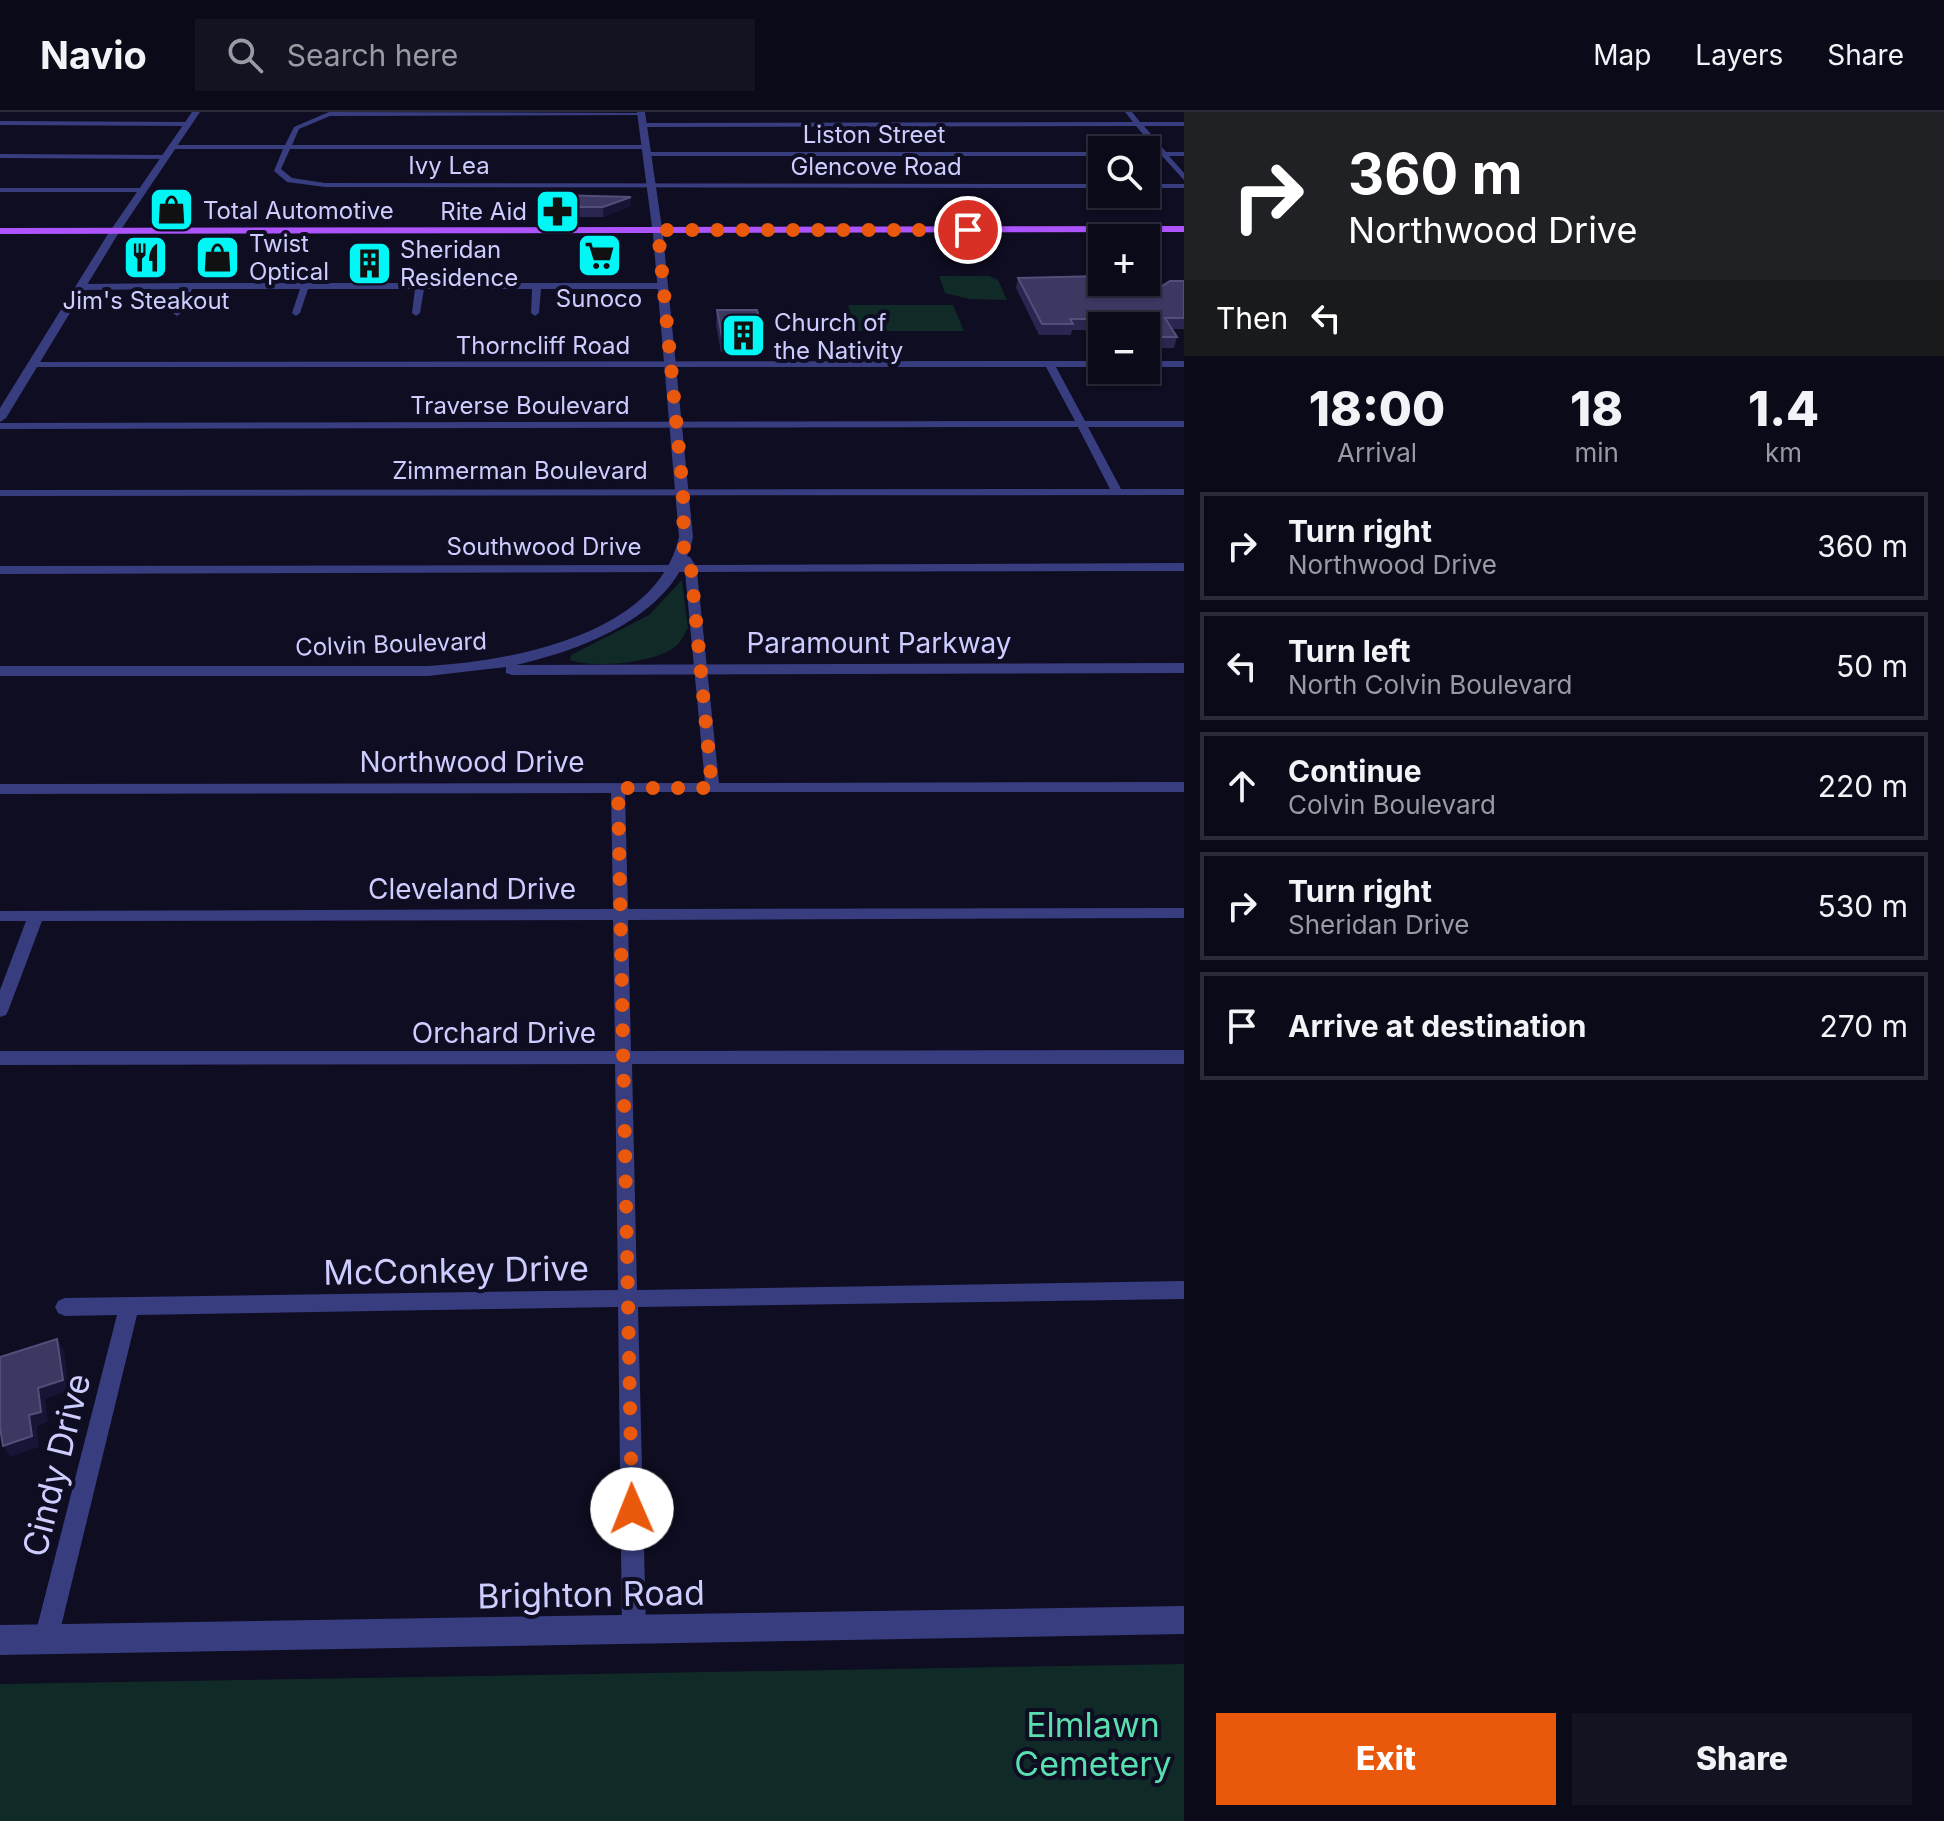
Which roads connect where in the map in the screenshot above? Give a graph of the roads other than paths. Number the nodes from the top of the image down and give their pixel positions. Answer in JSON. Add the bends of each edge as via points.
{"nodes":[{"id":1,"x":196,"y":112,"type":"edge"},
{"id":2,"x":641,"y":112,"type":"edge"},
{"id":3,"x":1128,"y":112,"type":"edge"},
{"id":4,"x":0,"y":123,"type":"edge"},
{"id":5,"x":188,"y":124,"type":"junction"},
{"id":6,"x":1139,"y":124,"type":"junction"},
{"id":7,"x":1184,"y":124,"type":"edge"},
{"id":8,"x":643,"y":125,"type":"junction"},
{"id":9,"x":173,"y":147,"type":"junction"},
{"id":10,"x":287,"y":147,"type":"junction"},
{"id":11,"x":646,"y":150,"type":"junction"},
{"id":12,"x":1088,"y":154,"type":"edge"},
{"id":13,"x":1160,"y":154,"type":"edge"},
{"id":14,"x":1164,"y":154,"type":"junction"},
{"id":15,"x":1184,"y":154,"type":"edge"},
{"id":16,"x":0,"y":156,"type":"edge"},
{"id":17,"x":166,"y":157,"type":"junction"},
{"id":18,"x":1184,"y":178,"type":"edge"},
{"id":19,"x":651,"y":186,"type":"junction"},
{"id":20,"x":1088,"y":186,"type":"edge"},
{"id":21,"x":1160,"y":186,"type":"edge"},
{"id":22,"x":1184,"y":186,"type":"edge"},
{"id":23,"x":0,"y":190,"type":"edge"},
{"id":24,"x":142,"y":190,"type":"junction"},
{"id":25,"x":1184,"y":229,"type":"edge"},
{"id":26,"x":0,"y":231,"type":"edge"},
{"id":27,"x":1017,"y":234,"type":"junction"},
{"id":28,"x":1164,"y":234,"type":"junction"},
{"id":29,"x":114,"y":235,"type":"junction"},
{"id":30,"x":658,"y":235,"type":"junction"},
{"id":31,"x":1160,"y":235,"type":"edge"},
{"id":32,"x":0,"y":237,"type":"edge"},
{"id":33,"x":1088,"y":238,"type":"edge"},
{"id":34,"x":1184,"y":239,"type":"edge"},
{"id":35,"x":189,"y":286,"type":"junction"},
{"id":36,"x":305,"y":286,"type":"junction"},
{"id":37,"x":420,"y":286,"type":"junction"},
{"id":38,"x":537,"y":286,"type":"junction"},
{"id":39,"x":663,"y":286,"type":"junction"},
{"id":40,"x":81,"y":287,"type":"junction"},
{"id":41,"x":177,"y":313,"type":"dead end"},
{"id":42,"x":296,"y":313,"type":"dead end"},
{"id":43,"x":416,"y":313,"type":"dead end"},
{"id":44,"x":535,"y":313,"type":"dead end"},
{"id":45,"x":1088,"y":364,"type":"edge"},
{"id":46,"x":1160,"y":364,"type":"edge"},
{"id":47,"x":1184,"y":364,"type":"edge"},
{"id":48,"x":33,"y":365,"type":"junction"},
{"id":49,"x":671,"y":365,"type":"junction"},
{"id":50,"x":1050,"y":365,"type":"junction"},
{"id":51,"x":0,"y":418,"type":"edge"},
{"id":52,"x":1081,"y":424,"type":"junction"},
{"id":53,"x":1184,"y":424,"type":"edge"},
{"id":54,"x":677,"y":425,"type":"junction"},
{"id":55,"x":0,"y":426,"type":"edge"},
{"id":56,"x":683,"y":492,"type":"junction"},
{"id":57,"x":1117,"y":492,"type":"junction"},
{"id":58,"x":1184,"y":492,"type":"edge"},
{"id":59,"x":0,"y":493,"type":"edge"},
{"id":60,"x":684,"y":563,"type":"junction"},
{"id":61,"x":1184,"y":567,"type":"edge"},
{"id":62,"x":0,"y":570,"type":"edge"},
{"id":63,"x":559,"y":651,"type":"junction"},
{"id":64,"x":1184,"y":668,"type":"edge"},
{"id":65,"x":701,"y":669,"type":"junction"},
{"id":66,"x":456,"y":670,"type":"junction"},
{"id":67,"x":575,"y":670,"type":"junction"},
{"id":68,"x":0,"y":671,"type":"edge"},
{"id":69,"x":1184,"y":787,"type":"edge"},
{"id":70,"x":618,"y":788,"type":"junction"},
{"id":71,"x":712,"y":788,"type":"junction"},
{"id":72,"x":0,"y":789,"type":"edge"},
{"id":73,"x":1184,"y":913,"type":"edge"},
{"id":74,"x":623,"y":915,"type":"junction"},
{"id":75,"x":0,"y":916,"type":"edge"},
{"id":76,"x":36,"y":916,"type":"junction"},
{"id":77,"x":0,"y":1011,"type":"edge"},
{"id":78,"x":1184,"y":1057,"type":"edge"},
{"id":79,"x":8,"y":1059,"type":"edge"},
{"id":80,"x":624,"y":1059,"type":"junction"},
{"id":81,"x":1184,"y":1290,"type":"edge"},
{"id":82,"x":628,"y":1299,"type":"junction"},
{"id":83,"x":65,"y":1307,"type":"dead end"},
{"id":84,"x":129,"y":1307,"type":"junction"},
{"id":85,"x":1184,"y":1620,"type":"edge"},
{"id":86,"x":634,"y":1629,"type":"junction"},
{"id":87,"x":46,"y":1639,"type":"junction"},
{"id":88,"x":0,"y":1640,"type":"edge"}],
"edges":[{"from":1,"to":5,"type":"street"},
{"from":2,"to":8,"type":"street"},
{"from":2,"to":10,"type":"street","via":[[338,113],[299,125]]},
{"from":3,"to":6,"type":"street"},
{"from":4,"to":5,"type":"street"},
{"from":5,"to":9,"type":"street"},
{"from":6,"to":7,"type":"street"},
{"from":6,"to":8,"type":"street"},
{"from":6,"to":14,"type":"street"},
{"from":8,"to":11,"type":"street"},
{"from":9,"to":10,"type":"street","name":"Liston Street"},
{"from":9,"to":17,"type":"street"},
{"from":10,"to":11,"type":"street","name":"Liston Street"},
{"from":10,"to":19,"type":"street","name":"Ivy Lea","via":[[278,172],[315,185]]},
{"from":11,"to":12,"type":"street","name":"Liston Street"},
{"from":11,"to":19,"type":"street"},
{"from":13,"to":14,"type":"street"},
{"from":14,"to":15,"type":"street"},
{"from":14,"to":18,"type":"street"},
{"from":16,"to":17,"type":"street"},
{"from":17,"to":24,"type":"street"},
{"from":19,"to":20,"type":"street","name":"Glencove Road"},
{"from":19,"to":30,"type":"street"},
{"from":21,"to":22,"type":"street"},
{"from":23,"to":24,"type":"street"},
{"from":24,"to":29,"type":"street"},
{"from":25,"to":28,"type":"main road"},
{"from":26,"to":29,"type":"main road"},
{"from":27,"to":28,"type":"main road"},
{"from":27,"to":30,"type":"main road"},
{"from":27,"to":33,"type":"main road"},
{"from":28,"to":31,"type":"main road"},
{"from":28,"to":34,"type":"main road"},
{"from":29,"to":30,"type":"main road"},
{"from":29,"to":32,"type":"main road"},
{"from":29,"to":40,"type":"street"},
{"from":30,"to":39,"type":"street"},
{"from":35,"to":36,"type":"street"},
{"from":35,"to":40,"type":"street"},
{"from":35,"to":41,"type":"street"},
{"from":36,"to":37,"type":"street"},
{"from":36,"to":42,"type":"street"},
{"from":37,"to":38,"type":"street"},
{"from":37,"to":43,"type":"street"},
{"from":38,"to":39,"type":"street"},
{"from":38,"to":44,"type":"street"},
{"from":39,"to":49,"type":"street"},
{"from":40,"to":48,"type":"street"},
{"from":45,"to":50,"type":"street","name":"Thorncliff Road"},
{"from":46,"to":47,"type":"street"},
{"from":48,"to":49,"type":"street","name":"Thorncliff Road"},
{"from":48,"to":51,"type":"street"},
{"from":49,"to":50,"type":"street","name":"Thorncliff Road"},
{"from":49,"to":54,"type":"street"},
{"from":50,"to":52,"type":"street"},
{"from":52,"to":53,"type":"street","name":"Traverse Boulevard"},
{"from":52,"to":54,"type":"street","name":"Traverse Boulevard"},
{"from":52,"to":57,"type":"street"},
{"from":54,"to":55,"type":"street","name":"Traverse Boulevard"},
{"from":54,"to":56,"type":"street"},
{"from":56,"to":57,"type":"street","name":"Zimmerman Boulevard"},
{"from":56,"to":59,"type":"street","name":"Zimmerman Boulevard"},
{"from":56,"to":60,"type":"street"},
{"from":57,"to":58,"type":"street","name":"Zimmerman Boulevard"},
{"from":60,"to":61,"type":"street","name":"Southwood Drive"},
{"from":60,"to":62,"type":"street","name":"Southwood Drive"},
{"from":60,"to":63,"type":"street","name":"Colvin Boulevard","via":[[659,591],[604,631]]},
{"from":60,"to":65,"type":"street"},
{"from":63,"to":66,"type":"street","name":"Colvin Boulevard"},
{"from":63,"to":67,"type":"street","via":[[560,661]]},
{"from":64,"to":65,"type":"street","name":"Paramount Parkway"},
{"from":65,"to":67,"type":"street","name":"Paramount Parkway"},
{"from":65,"to":71,"type":"street"},
{"from":66,"to":67,"type":"street","name":"Paramount Parkway"},
{"from":66,"to":68,"type":"street","name":"Colvin Boulevard"},
{"from":69,"to":71,"type":"street","name":"Northwood Drive"},
{"from":70,"to":71,"type":"street","name":"Northwood Drive"},
{"from":70,"to":72,"type":"street","name":"Northwood Drive"},
{"from":70,"to":74,"type":"street"},
{"from":73,"to":74,"type":"street","name":"Cleveland Drive"},
{"from":74,"to":76,"type":"street","name":"Cleveland Drive"},
{"from":74,"to":80,"type":"street"},
{"from":75,"to":76,"type":"street","name":"Cleveland Drive"},
{"from":76,"to":77,"type":"street"},
{"from":78,"to":80,"type":"street","name":"Orchard Drive"},
{"from":79,"to":80,"type":"street","name":"Orchard Drive"},
{"from":80,"to":82,"type":"street"},
{"from":81,"to":82,"type":"street","name":"McConkey Drive"},
{"from":82,"to":84,"type":"street","name":"McConkey Drive"},
{"from":82,"to":86,"type":"street"},
{"from":83,"to":84,"type":"street","name":"McConkey Drive"},
{"from":84,"to":87,"type":"street","name":"Cindy Drive"},
{"from":85,"to":86,"type":"street","name":"Brighton Road"},
{"from":86,"to":87,"type":"street","name":"Brighton Road"},
{"from":87,"to":88,"type":"street","name":"Brighton Road"}]}
